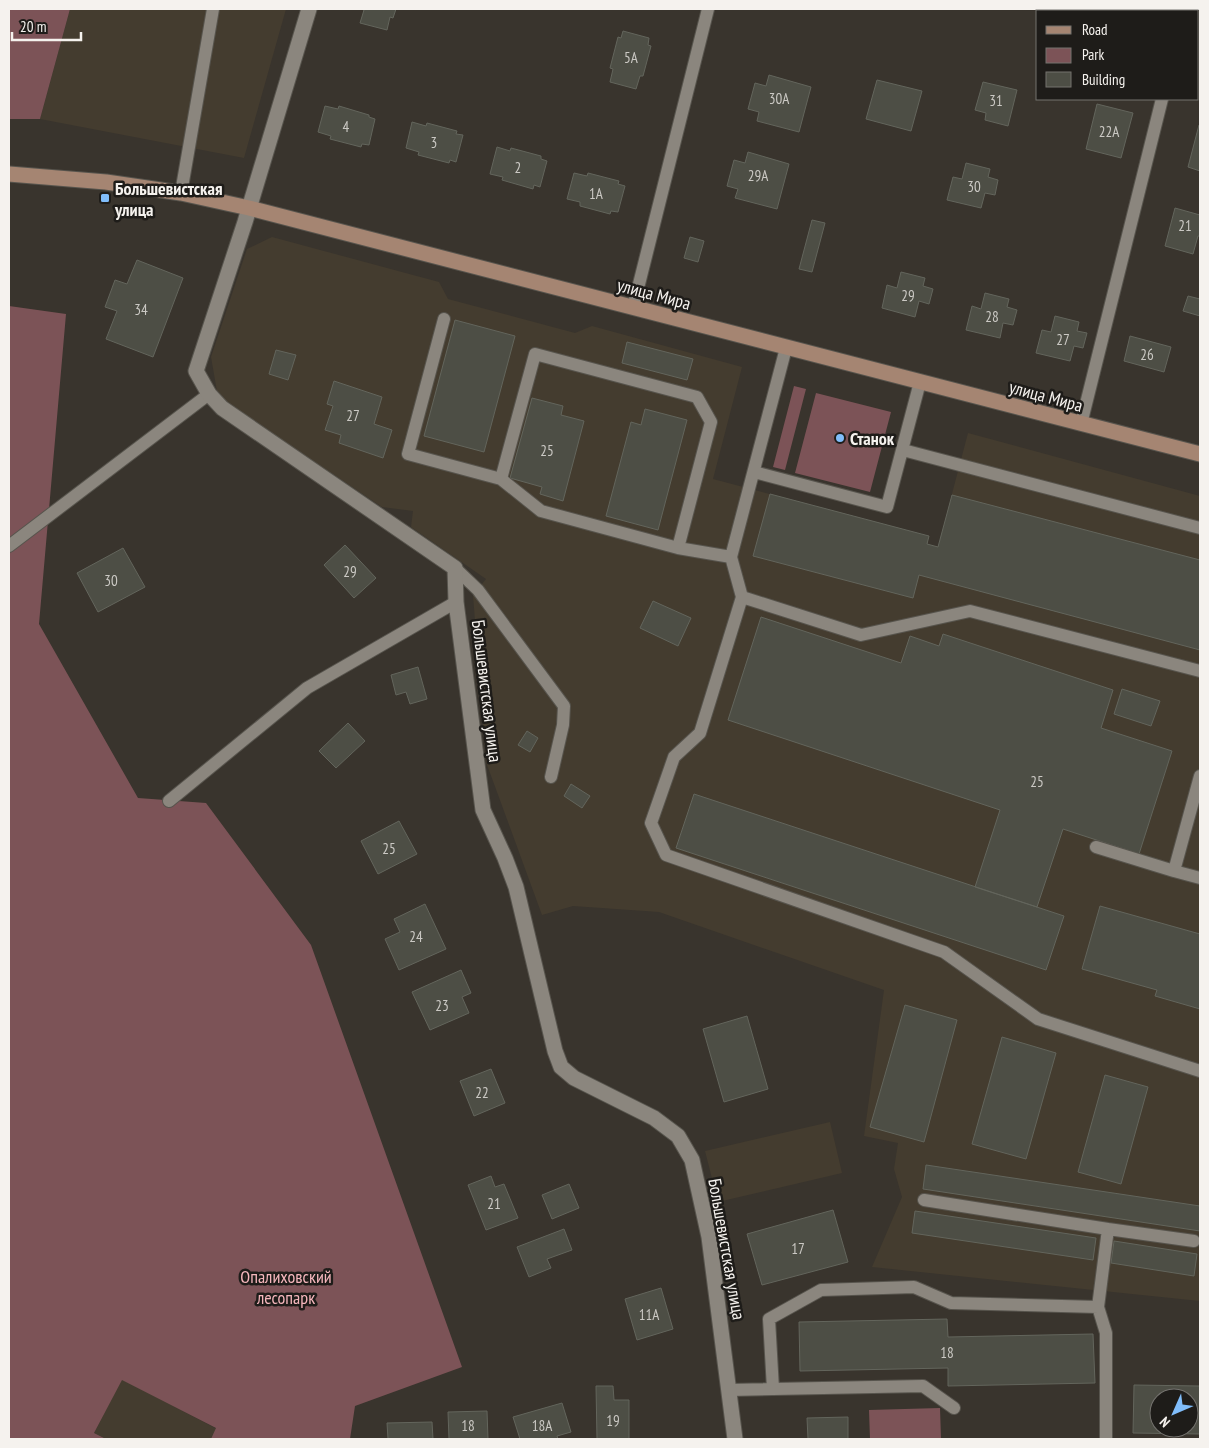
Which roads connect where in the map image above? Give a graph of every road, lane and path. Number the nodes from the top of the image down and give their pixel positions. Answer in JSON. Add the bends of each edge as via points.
{"nodes":[{"id":1,"x":214,"y":9,"type":"edge"},
{"id":2,"x":309,"y":9,"type":"edge"},
{"id":3,"x":708,"y":9,"type":"edge"},
{"id":4,"x":1162,"y":100,"type":"edge"},
{"id":5,"x":9,"y":174,"type":"edge"},
{"id":6,"x":181,"y":193,"type":"junction"},
{"id":7,"x":249,"y":208,"type":"junction"},
{"id":8,"x":633,"y":308,"type":"junction"},
{"id":9,"x":444,"y":319,"type":"dead end"},
{"id":10,"x":786,"y":348,"type":"junction"},
{"id":11,"x":920,"y":382,"type":"junction"},
{"id":12,"x":209,"y":394,"type":"junction"},
{"id":13,"x":1081,"y":424,"type":"junction"},
{"id":14,"x":903,"y":450,"type":"junction"},
{"id":15,"x":1200,"y":454,"type":"edge"},
{"id":16,"x":754,"y":472,"type":"junction"},
{"id":17,"x":501,"y":479,"type":"junction"},
{"id":18,"x":1200,"y":528,"type":"edge"},
{"id":19,"x":9,"y":546,"type":"edge"},
{"id":20,"x":678,"y":548,"type":"junction"},
{"id":21,"x":731,"y":557,"type":"junction"},
{"id":22,"x":455,"y":568,"type":"junction"},
{"id":23,"x":742,"y":597,"type":"junction"},
{"id":24,"x":456,"y":602,"type":"junction"},
{"id":25,"x":1200,"y":671,"type":"edge"},
{"id":26,"x":1200,"y":776,"type":"edge"},
{"id":27,"x":551,"y":777,"type":"dead end"},
{"id":28,"x":169,"y":801,"type":"dead end"},
{"id":29,"x":1096,"y":846,"type":"dead end"},
{"id":30,"x":1174,"y":871,"type":"junction"},
{"id":31,"x":1200,"y":878,"type":"edge"},
{"id":32,"x":1200,"y":1071,"type":"edge"},
{"id":33,"x":924,"y":1200,"type":"dead end"},
{"id":34,"x":1108,"y":1229,"type":"junction"},
{"id":35,"x":1194,"y":1241,"type":"dead end"},
{"id":36,"x":1098,"y":1307,"type":"junction"},
{"id":37,"x":773,"y":1389,"type":"junction"},
{"id":38,"x":729,"y":1390,"type":"junction"},
{"id":39,"x":954,"y":1408,"type":"dead end"},
{"id":40,"x":735,"y":1439,"type":"edge"},
{"id":41,"x":1106,"y":1439,"type":"edge"}],
"edges":[{"from":1,"to":6,"type":"lane"},
{"from":2,"to":7,"type":"street"},
{"from":3,"to":8,"type":"lane"},
{"from":4,"to":13,"type":"lane"},
{"from":5,"to":6,"type":"street","name":"улица Мира","via":[[96,181]]},
{"from":6,"to":7,"type":"street","name":"улица Мира"},
{"from":7,"to":8,"type":"street","name":"улица Мира"},
{"from":7,"to":12,"type":"street","via":[[196,371]]},
{"from":8,"to":10,"type":"street","name":"улица Мира"},
{"from":9,"to":17,"type":"lane","via":[[408,454]]},
{"from":10,"to":11,"type":"street","name":"улица Мира"},
{"from":10,"to":16,"type":"lane"},
{"from":11,"to":13,"type":"street","name":"улица Мира"},
{"from":11,"to":14,"type":"lane"},
{"from":12,"to":19,"type":"lane"},
{"from":12,"to":22,"type":"street","via":[[222,408]]},
{"from":13,"to":15,"type":"street","name":"улица Мира"},
{"from":14,"to":16,"type":"lane","via":[[888,507]]},
{"from":14,"to":18,"type":"lane"},
{"from":16,"to":21,"type":"lane"},
{"from":17,"to":20,"type":"lane","via":[[541,511]]},
{"from":17,"to":20,"type":"lane","via":[[534,354],[697,397],[711,422]]},
{"from":20,"to":21,"type":"lane"},
{"from":21,"to":23,"type":"lane"},
{"from":22,"to":24,"type":"street","name":"Большевистская улица"},
{"from":22,"to":27,"type":"lane","via":[[478,590],[564,706]]},
{"from":23,"to":25,"type":"lane","via":[[861,635],[970,611]]},
{"from":23,"to":32,"type":"lane","via":[[700,733],[674,757],[650,823],[666,855],[944,952],[1038,1019]]},
{"from":24,"to":28,"type":"lane","via":[[307,688]]},
{"from":24,"to":38,"type":"street","name":"Большевистская улица","via":[[483,810],[516,887],[555,1051],[561,1067],[574,1078],[654,1118],[678,1136],[692,1160],[709,1237]]},
{"from":26,"to":30,"type":"lane"},
{"from":29,"to":30,"type":"lane"},
{"from":30,"to":31,"type":"lane"},
{"from":33,"to":34,"type":"lane"},
{"from":34,"to":35,"type":"lane"},
{"from":34,"to":36,"type":"lane"},
{"from":36,"to":37,"type":"lane","via":[[951,1303],[914,1287],[821,1290],[769,1319]]},
{"from":36,"to":41,"type":"lane","via":[[1106,1333]]},
{"from":37,"to":38,"type":"lane"},
{"from":37,"to":39,"type":"lane","via":[[923,1386]]},
{"from":38,"to":40,"type":"street","name":"Большевистская улица"}]}
